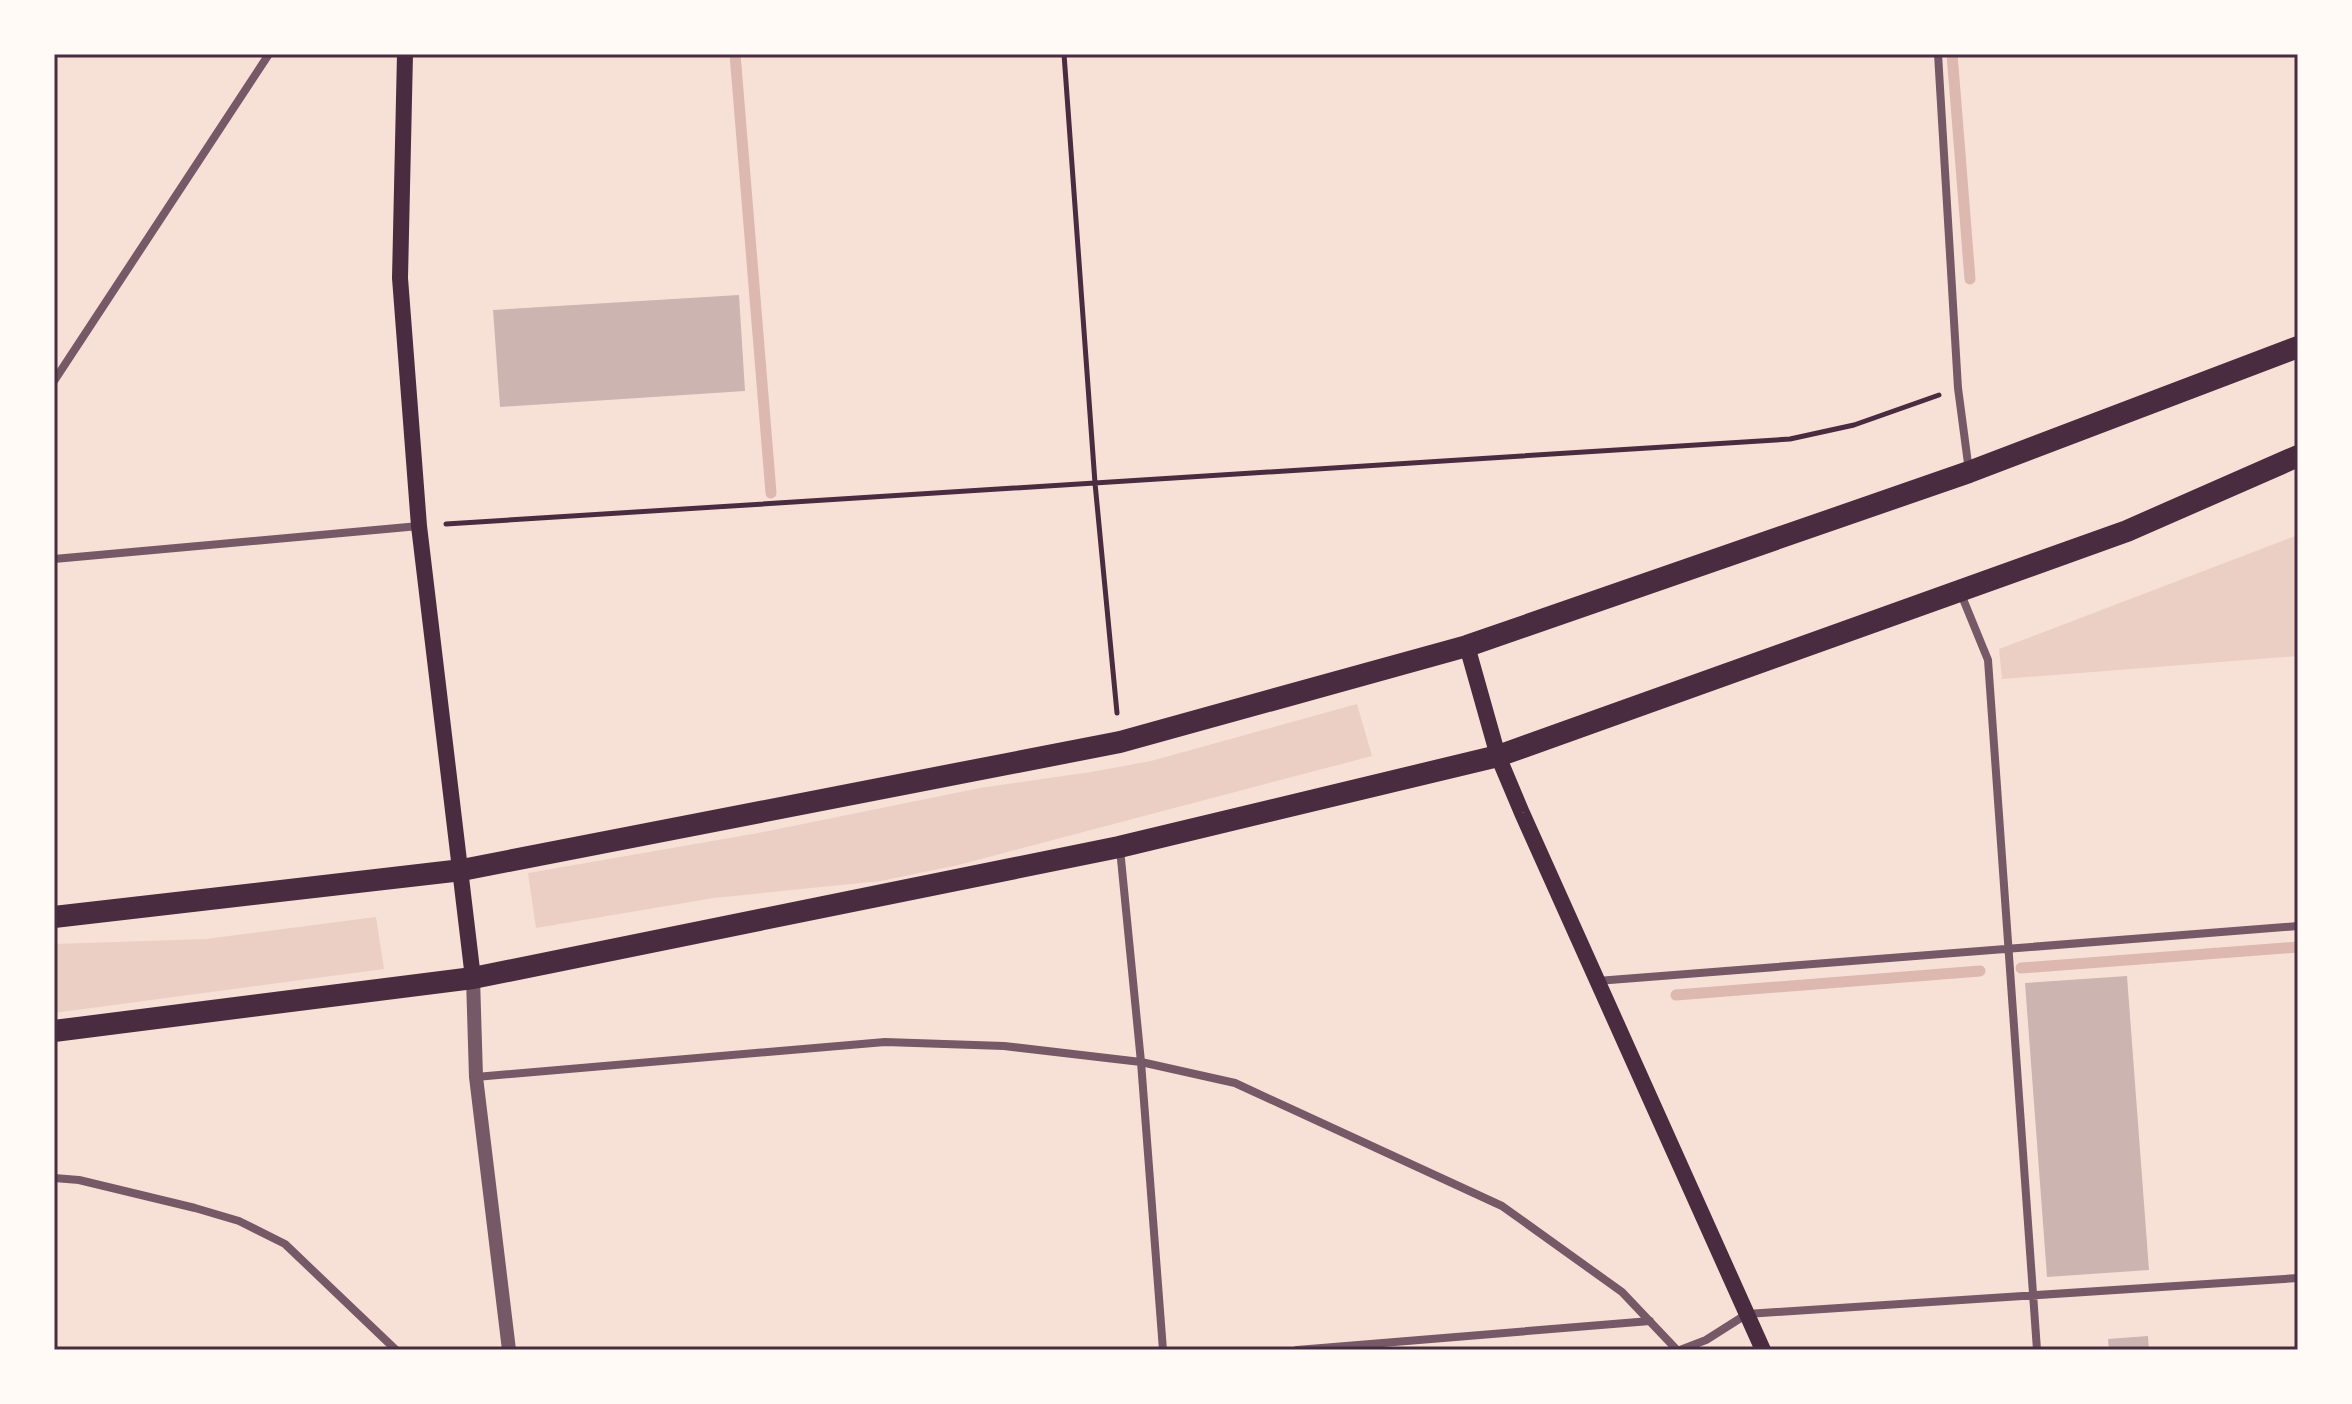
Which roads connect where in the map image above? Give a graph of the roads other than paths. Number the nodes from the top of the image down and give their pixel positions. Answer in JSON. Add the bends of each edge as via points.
{"nodes":[{"id":1,"x":269,"y":54,"type":"edge"},
{"id":2,"x":405,"y":54,"type":"edge"},
{"id":3,"x":1938,"y":54,"type":"edge"},
{"id":4,"x":2298,"y":347,"type":"edge"},
{"id":5,"x":54,"y":381,"type":"edge"},
{"id":6,"x":2298,"y":456,"type":"edge"},
{"id":7,"x":1969,"y":472,"type":"junction"},
{"id":8,"x":419,"y":526,"type":"junction"},
{"id":9,"x":54,"y":559,"type":"edge"},
{"id":10,"x":1960,"y":591,"type":"junction"},
{"id":11,"x":1467,"y":646,"type":"junction"},
{"id":12,"x":1498,"y":756,"type":"junction"},
{"id":13,"x":1119,"y":847,"type":"junction"},
{"id":14,"x":462,"y":870,"type":"junction"},
{"id":15,"x":54,"y":917,"type":"edge"},
{"id":16,"x":2298,"y":926,"type":"edge"},
{"id":17,"x":2010,"y":948,"type":"junction"},
{"id":18,"x":473,"y":978,"type":"junction"},
{"id":19,"x":1596,"y":981,"type":"junction"},
{"id":20,"x":54,"y":1031,"type":"edge"},
{"id":21,"x":1141,"y":1062,"type":"junction"},
{"id":22,"x":476,"y":1077,"type":"junction"},
{"id":23,"x":54,"y":1178,"type":"edge"},
{"id":24,"x":2298,"y":1278,"type":"edge"},
{"id":25,"x":2034,"y":1295,"type":"junction"},
{"id":26,"x":1747,"y":1314,"type":"junction"},
{"id":27,"x":1650,"y":1321,"type":"junction"},
{"id":28,"x":396,"y":1350,"type":"edge"},
{"id":29,"x":509,"y":1350,"type":"edge"},
{"id":30,"x":1163,"y":1350,"type":"edge"},
{"id":31,"x":1297,"y":1350,"type":"edge"},
{"id":32,"x":1678,"y":1350,"type":"edge"},
{"id":33,"x":1763,"y":1350,"type":"edge"},
{"id":34,"x":2037,"y":1350,"type":"edge"}],
"edges":[{"from":1,"to":5,"type":"street"},
{"from":2,"to":8,"type":"main road","via":[[400,278]]},
{"from":3,"to":7,"type":"street","via":[[1958,388]]},
{"from":4,"to":7,"type":"highway"},
{"from":6,"to":10,"type":"highway","via":[[2127,531]]},
{"from":7,"to":11,"type":"highway"},
{"from":8,"to":9,"type":"street"},
{"from":8,"to":14,"type":"main road"},
{"from":10,"to":12,"type":"highway"},
{"from":10,"to":17,"type":"street","via":[[1988,660]]},
{"from":11,"to":12,"type":"main road"},
{"from":11,"to":14,"type":"highway","via":[[1120,742]]},
{"from":12,"to":13,"type":"highway"},
{"from":12,"to":19,"type":"main road"},
{"from":13,"to":18,"type":"highway"},
{"from":13,"to":21,"type":"street"},
{"from":14,"to":15,"type":"highway"},
{"from":14,"to":18,"type":"main road"},
{"from":16,"to":17,"type":"street"},
{"from":17,"to":19,"type":"street"},
{"from":17,"to":25,"type":"street"},
{"from":18,"to":20,"type":"highway"},
{"from":18,"to":22,"type":"street"},
{"from":19,"to":26,"type":"main road"},
{"from":21,"to":22,"type":"street","via":[[1004,1046],[885,1042]]},
{"from":21,"to":27,"type":"street","via":[[1235,1083],[1502,1206],[1622,1292]]},
{"from":21,"to":30,"type":"street"},
{"from":22,"to":29,"type":"street"},
{"from":23,"to":28,"type":"street","via":[[180,1205],[251,1227],[285,1244]]},
{"from":24,"to":25,"type":"street"},
{"from":25,"to":26,"type":"street"},
{"from":25,"to":34,"type":"street"},
{"from":26,"to":32,"type":"street","via":[[1706,1340]]},
{"from":26,"to":33,"type":"main road"},
{"from":27,"to":31,"type":"street"},
{"from":27,"to":32,"type":"street"}]}
